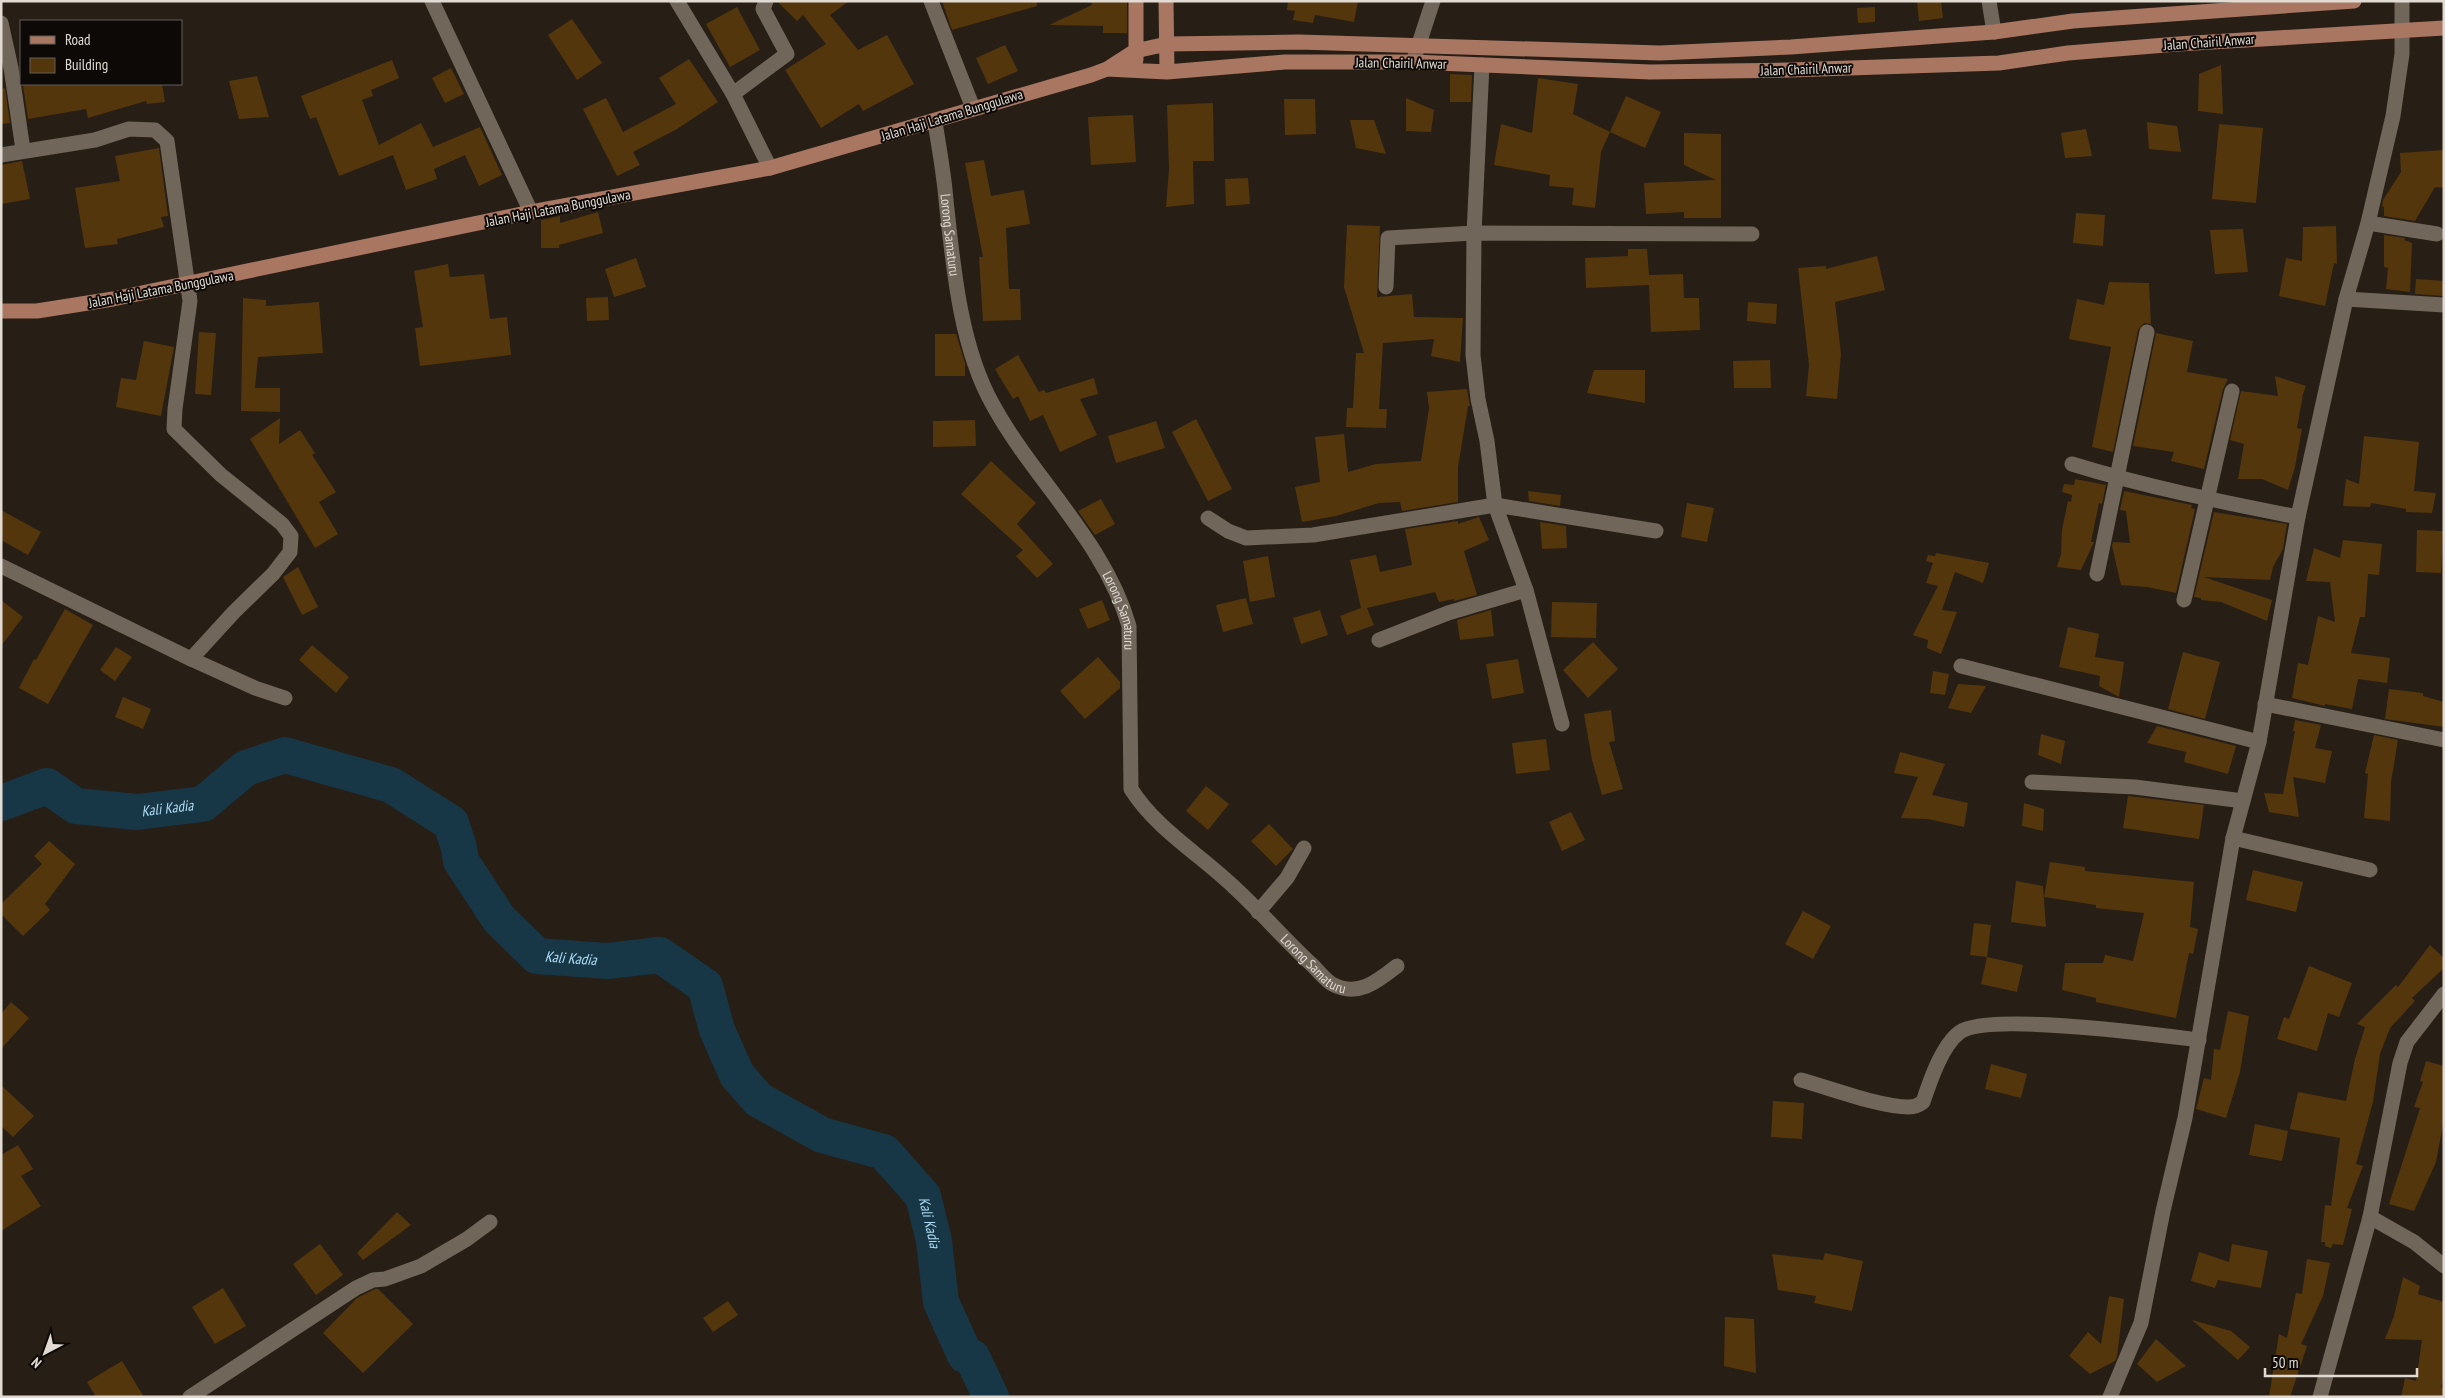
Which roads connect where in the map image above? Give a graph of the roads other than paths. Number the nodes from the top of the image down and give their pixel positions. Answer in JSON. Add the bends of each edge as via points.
{"nodes":[{"id":1,"x":432,"y":1,"type":"edge"},
{"id":2,"x":677,"y":1,"type":"edge"},
{"id":3,"x":766,"y":1,"type":"edge"},
{"id":4,"x":931,"y":1,"type":"edge"},
{"id":5,"x":1136,"y":1,"type":"edge"},
{"id":6,"x":1166,"y":1,"type":"edge"},
{"id":7,"x":1433,"y":1,"type":"edge"},
{"id":8,"x":1989,"y":1,"type":"edge"},
{"id":9,"x":2354,"y":1,"type":"edge"},
{"id":10,"x":2402,"y":1,"type":"edge"},
{"id":11,"x":2200,"y":6,"type":"edge"},
{"id":12,"x":1,"y":23,"type":"edge"},
{"id":13,"x":2444,"y":28,"type":"edge"},
{"id":14,"x":2402,"y":30,"type":"junction"},
{"id":15,"x":1994,"y":32,"type":"junction"},
{"id":16,"x":1167,"y":44,"type":"junction"},
{"id":17,"x":1134,"y":52,"type":"junction"},
{"id":18,"x":1415,"y":54,"type":"junction"},
{"id":19,"x":1482,"y":65,"type":"junction"},
{"id":20,"x":16,"y":67,"type":"edge"},
{"id":21,"x":1107,"y":69,"type":"junction"},
{"id":22,"x":1137,"y":71,"type":"junction"},
{"id":23,"x":1167,"y":72,"type":"junction"},
{"id":24,"x":734,"y":94,"type":"junction"},
{"id":25,"x":973,"y":108,"type":"junction"},
{"id":26,"x":935,"y":122,"type":"junction"},
{"id":27,"x":22,"y":150,"type":"junction"},
{"id":28,"x":1,"y":154,"type":"edge"},
{"id":29,"x":770,"y":168,"type":"junction"},
{"id":30,"x":531,"y":212,"type":"junction"},
{"id":31,"x":2368,"y":223,"type":"junction"},
{"id":32,"x":1474,"y":233,"type":"junction"},
{"id":33,"x":1752,"y":234,"type":"dead end"},
{"id":34,"x":2437,"y":234,"type":"dead end"},
{"id":35,"x":187,"y":284,"type":"junction"},
{"id":36,"x":1386,"y":287,"type":"dead end"},
{"id":37,"x":2346,"y":298,"type":"junction"},
{"id":38,"x":2444,"y":305,"type":"edge"},
{"id":39,"x":1,"y":311,"type":"edge"},
{"id":40,"x":2147,"y":332,"type":"dead end"},
{"id":41,"x":2232,"y":391,"type":"dead end"},
{"id":42,"x":2072,"y":464,"type":"dead end"},
{"id":43,"x":2117,"y":478,"type":"junction"},
{"id":44,"x":2206,"y":499,"type":"junction"},
{"id":45,"x":1495,"y":505,"type":"junction"},
{"id":46,"x":2298,"y":517,"type":"junction"},
{"id":47,"x":1208,"y":518,"type":"dead end"},
{"id":48,"x":1656,"y":531,"type":"dead end"},
{"id":49,"x":1,"y":566,"type":"edge"},
{"id":50,"x":2097,"y":574,"type":"dead end"},
{"id":51,"x":1526,"y":590,"type":"junction"},
{"id":52,"x":2184,"y":600,"type":"dead end"},
{"id":53,"x":1379,"y":640,"type":"dead end"},
{"id":54,"x":191,"y":659,"type":"junction"},
{"id":55,"x":1961,"y":666,"type":"dead end"},
{"id":56,"x":285,"y":698,"type":"dead end"},
{"id":57,"x":2265,"y":704,"type":"junction"},
{"id":58,"x":1562,"y":724,"type":"dead end"},
{"id":59,"x":2444,"y":740,"type":"edge"},
{"id":60,"x":2260,"y":742,"type":"junction"},
{"id":61,"x":2032,"y":782,"type":"dead end"},
{"id":62,"x":2243,"y":801,"type":"junction"},
{"id":63,"x":2233,"y":838,"type":"junction"},
{"id":64,"x":1304,"y":848,"type":"dead end"},
{"id":65,"x":2370,"y":870,"type":"dead end"},
{"id":66,"x":1258,"y":912,"type":"junction"},
{"id":67,"x":1397,"y":966,"type":"dead end"},
{"id":68,"x":2444,"y":994,"type":"edge"},
{"id":69,"x":2199,"y":1040,"type":"junction"},
{"id":70,"x":1801,"y":1080,"type":"dead end"},
{"id":71,"x":2370,"y":1217,"type":"junction"},
{"id":72,"x":490,"y":1222,"type":"dead end"},
{"id":73,"x":2444,"y":1266,"type":"edge"},
{"id":74,"x":190,"y":1397,"type":"edge"},
{"id":75,"x":2110,"y":1397,"type":"edge"},
{"id":76,"x":2320,"y":1397,"type":"edge"}],
"edges":[{"from":1,"to":30,"type":"street"},
{"from":2,"to":24,"type":"street"},
{"from":3,"to":24,"type":"street","via":[[763,9],[787,54]]},
{"from":4,"to":25,"type":"street"},
{"from":5,"to":17,"type":"main road"},
{"from":6,"to":16,"type":"main road"},
{"from":7,"to":18,"type":"street"},
{"from":8,"to":15,"type":"street"},
{"from":9,"to":11,"type":"main road","name":"Jalan Chairil Anwar"},
{"from":10,"to":14,"type":"street"},
{"from":11,"to":15,"type":"main road","name":"Jalan Chairil Anwar"},
{"from":12,"to":20,"type":"street"},
{"from":13,"to":14,"type":"main road","name":"Jalan Chairil Anwar"},
{"from":14,"to":19,"type":"main road","name":"Jalan Chairil Anwar","via":[[2150,46],[1999,63],[1650,72]]},
{"from":14,"to":31,"type":"street","via":[[2393,116]]},
{"from":15,"to":18,"type":"main road","name":"Jalan Chairil Anwar","via":[[1660,54]]},
{"from":16,"to":17,"type":"main road","name":"Jalan Chairil Anwar"},
{"from":16,"to":18,"type":"main road","name":"Jalan Chairil Anwar","via":[[1299,42]]},
{"from":16,"to":23,"type":"main road"},
{"from":17,"to":21,"type":"main road","name":"Jalan Chairil Anwar"},
{"from":17,"to":22,"type":"main road"},
{"from":18,"to":19,"type":"main road","name":"Jalan Chairil Anwar"},
{"from":18,"to":23,"type":"main road","name":"Jalan Chairil Anwar"},
{"from":19,"to":32,"type":"street"},
{"from":20,"to":27,"type":"street"},
{"from":21,"to":22,"type":"main road","name":"Jalan Chairil Anwar"},
{"from":21,"to":25,"type":"main road","name":"Jalan Haji Latama Bunggulawa"},
{"from":22,"to":23,"type":"main road","name":"Jalan Chairil Anwar"},
{"from":24,"to":29,"type":"street"},
{"from":25,"to":26,"type":"main road","name":"Jalan Haji Latama Bunggulawa"},
{"from":26,"to":29,"type":"main road","name":"Jalan Haji Latama Bunggulawa"},
{"from":26,"to":66,"type":"street","name":"Lorong Samaturu","via":[[949,239],[975,369],[993,406],[1098,559],[1124,607],[1129,626],[1131,789],[1140,804],[1236,888]]},
{"from":27,"to":28,"type":"street"},
{"from":27,"to":35,"type":"street","via":[[95,140],[129,129],[155,130],[163,135],[168,141]]},
{"from":29,"to":30,"type":"main road","name":"Jalan Haji Latama Bunggulawa"},
{"from":30,"to":35,"type":"main road","name":"Jalan Haji Latama Bunggulawa"},
{"from":31,"to":34,"type":"street"},
{"from":31,"to":37,"type":"street"},
{"from":32,"to":33,"type":"street"},
{"from":32,"to":36,"type":"street","via":[[1388,238]]},
{"from":32,"to":45,"type":"street","via":[[1473,355]]},
{"from":35,"to":39,"type":"main road","name":"Jalan Haji Latama Bunggulawa","via":[[36,312]]},
{"from":35,"to":54,"type":"street","via":[[190,300],[174,429],[221,475],[282,524],[291,536],[290,552],[273,574]]},
{"from":37,"to":38,"type":"street"},
{"from":37,"to":46,"type":"street"},
{"from":40,"to":43,"type":"street"},
{"from":41,"to":44,"type":"street"},
{"from":42,"to":43,"type":"street"},
{"from":43,"to":44,"type":"street"},
{"from":43,"to":50,"type":"street"},
{"from":44,"to":46,"type":"street"},
{"from":44,"to":52,"type":"street"},
{"from":45,"to":47,"type":"street","via":[[1304,536],[1246,538]]},
{"from":45,"to":48,"type":"street"},
{"from":45,"to":51,"type":"street"},
{"from":46,"to":57,"type":"street"},
{"from":49,"to":54,"type":"street"},
{"from":51,"to":53,"type":"street","via":[[1448,613]]},
{"from":51,"to":58,"type":"street"},
{"from":54,"to":56,"type":"street"},
{"from":55,"to":60,"type":"street"},
{"from":57,"to":59,"type":"street"},
{"from":57,"to":60,"type":"street"},
{"from":60,"to":62,"type":"street"},
{"from":61,"to":62,"type":"street","via":[[2135,787]]},
{"from":62,"to":63,"type":"street"},
{"from":63,"to":65,"type":"street"},
{"from":63,"to":69,"type":"street"},
{"from":64,"to":66,"type":"street","via":[[1287,878]]},
{"from":66,"to":67,"type":"street","name":"Lorong Samaturu","via":[[1332,984],[1351,989],[1370,987]]},
{"from":68,"to":71,"type":"street","via":[[2408,1042],[2400,1063]]},
{"from":69,"to":70,"type":"street","via":[[2035,1024],[1972,1026],[1953,1039],[1933,1075],[1923,1102],[1909,1107]]},
{"from":69,"to":75,"type":"street","via":[[2141,1323]]},
{"from":71,"to":73,"type":"street","via":[[2414,1242]]},
{"from":71,"to":76,"type":"street"},
{"from":72,"to":74,"type":"street","via":[[421,1266],[356,1288]]}]}
